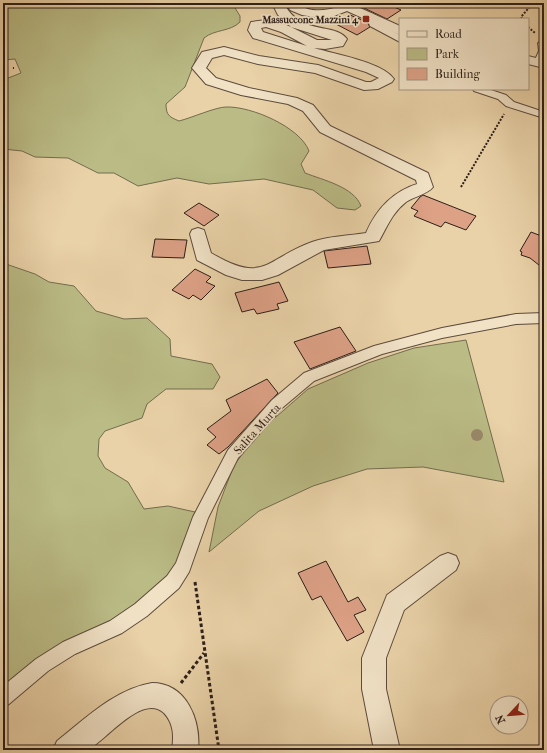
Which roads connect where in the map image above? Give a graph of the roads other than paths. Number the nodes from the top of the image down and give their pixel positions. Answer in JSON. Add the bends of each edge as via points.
{"nodes":[{"id":1,"x":278,"y":3,"type":"edge"},
{"id":2,"x":293,"y":3,"type":"edge"},
{"id":3,"x":342,"y":5,"type":"edge"},
{"id":4,"x":371,"y":16,"type":"junction"},
{"id":5,"x":399,"y":30,"type":"edge"},
{"id":6,"x":399,"y":38,"type":"edge"},
{"id":7,"x":541,"y":43,"type":"dead end"},
{"id":8,"x":537,"y":62,"type":"edge"},
{"id":9,"x":481,"y":90,"type":"edge"},
{"id":10,"x":544,"y":115,"type":"edge"},
{"id":11,"x":198,"y":234,"type":"dead end"},
{"id":12,"x":544,"y":318,"type":"edge"},
{"id":13,"x":448,"y":563,"type":"dead end"},
{"id":14,"x":3,"y":698,"type":"edge"},
{"id":15,"x":66,"y":750,"type":"edge"},
{"id":16,"x":185,"y":750,"type":"edge"},
{"id":17,"x":387,"y":750,"type":"edge"}],
"edges":[{"from":1,"to":11,"type":"street","via":[[281,13],[289,21],[307,29],[332,35],[340,39],[338,43],[320,46],[264,22],[256,25],[254,30],[258,35],[371,69],[387,79],[373,86],[364,86],[318,69],[258,60],[224,51],[207,55],[199,68],[211,81],[246,92],[292,101],[308,108],[325,129],[423,176],[426,187],[414,190],[396,201],[378,222],[373,237],[322,245],[267,273],[243,274],[225,270],[203,256]]},
{"from":2,"to":3,"type":"street","via":[[298,10],[319,13],[340,11]]},
{"from":3,"to":4,"type":"street"},
{"from":4,"to":5,"type":"street"},
{"from":4,"to":6,"type":"street","via":[[373,24]]},
{"from":7,"to":8,"type":"lane","via":[[542,51]]},
{"from":9,"to":10,"type":"street","via":[[502,96],[510,104]]},
{"from":12,"to":14,"type":"street","name":"Salita Murta","via":[[516,320],[442,333],[380,350],[309,377],[277,404],[233,454],[201,517],[183,567],[173,582],[116,627],[70,648],[42,665]]},
{"from":13,"to":17,"type":"street","via":[[395,603],[374,658],[374,689]]},
{"from":15,"to":16,"type":"street","via":[[148,695],[169,700],[179,710],[184,722]]}]}
